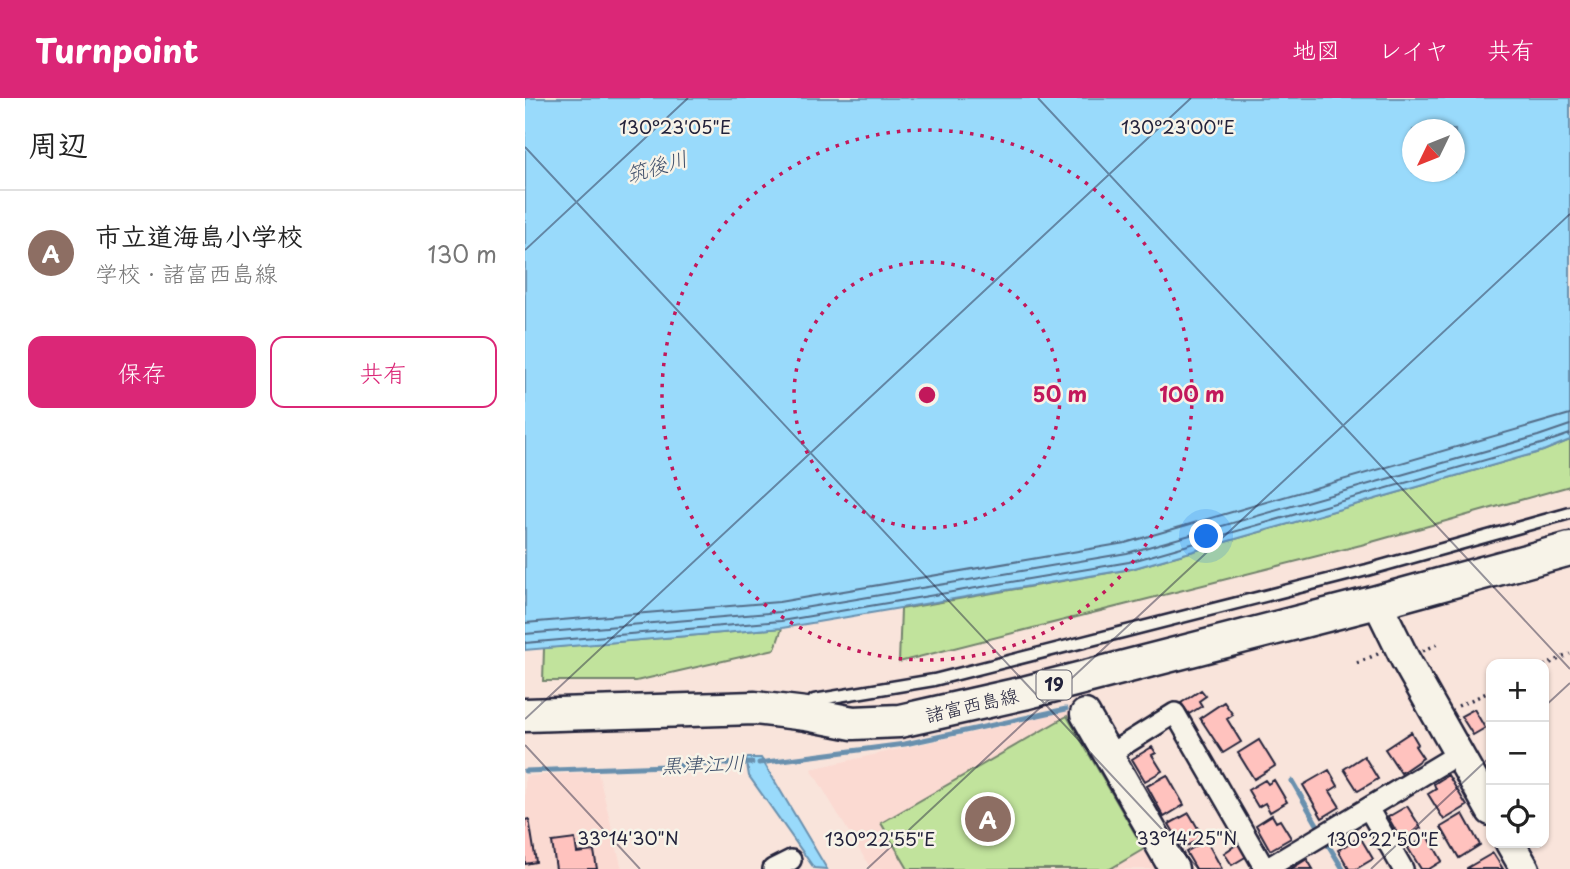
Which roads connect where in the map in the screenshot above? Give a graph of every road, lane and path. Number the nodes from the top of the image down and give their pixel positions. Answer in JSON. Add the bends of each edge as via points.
{"nodes":[{"id":1,"x":1570,"y":513,"type":"edge"},
{"id":2,"x":1570,"y":549,"type":"edge"},
{"id":3,"x":1377,"y":602,"type":"junction"},
{"id":4,"x":1570,"y":654,"type":"edge"},
{"id":5,"x":1549,"y":664,"type":"edge"},
{"id":6,"x":1486,"y":693,"type":"edge"},
{"id":7,"x":806,"y":714,"type":"junction"},
{"id":8,"x":1085,"y":714,"type":"dead end"},
{"id":9,"x":525,"y":715,"type":"edge"},
{"id":10,"x":1437,"y":716,"type":"junction"},
{"id":11,"x":1458,"y":754,"type":"junction"},
{"id":12,"x":1108,"y":755,"type":"junction"},
{"id":13,"x":1486,"y":802,"type":"edge"},
{"id":14,"x":1368,"y":808,"type":"junction"},
{"id":15,"x":1513,"y":848,"type":"edge"},
{"id":16,"x":791,"y":860,"type":"dead end"},
{"id":17,"x":773,"y":869,"type":"edge"},
{"id":18,"x":1174,"y":869,"type":"edge"},
{"id":19,"x":1266,"y":869,"type":"edge"},
{"id":20,"x":1403,"y":869,"type":"edge"},
{"id":21,"x":1525,"y":869,"type":"edge"}],
"edges":[{"from":1,"to":7,"type":"lane","via":[[1367,570],[934,680],[814,700]]},
{"from":2,"to":3,"type":"main road","name":"諸富西島線","number":"19"},
{"from":3,"to":7,"type":"main road","name":"諸富西島線","number":"19","via":[[900,721],[852,723]]},
{"from":3,"to":10,"type":"street"},
{"from":4,"to":5,"type":"path"},
{"from":6,"to":10,"type":"path"},
{"from":7,"to":9,"type":"main road","name":"諸富西島線","number":"19","via":[[755,708]]},
{"from":8,"to":12,"type":"street"},
{"from":10,"to":11,"type":"street"},
{"from":11,"to":13,"type":"street"},
{"from":11,"to":14,"type":"street"},
{"from":12,"to":18,"type":"street"},
{"from":12,"to":19,"type":"street","via":[[1175,713]]},
{"from":14,"to":19,"type":"street"},
{"from":14,"to":20,"type":"street"},
{"from":15,"to":21,"type":"street"},
{"from":16,"to":17,"type":"street"}]}
